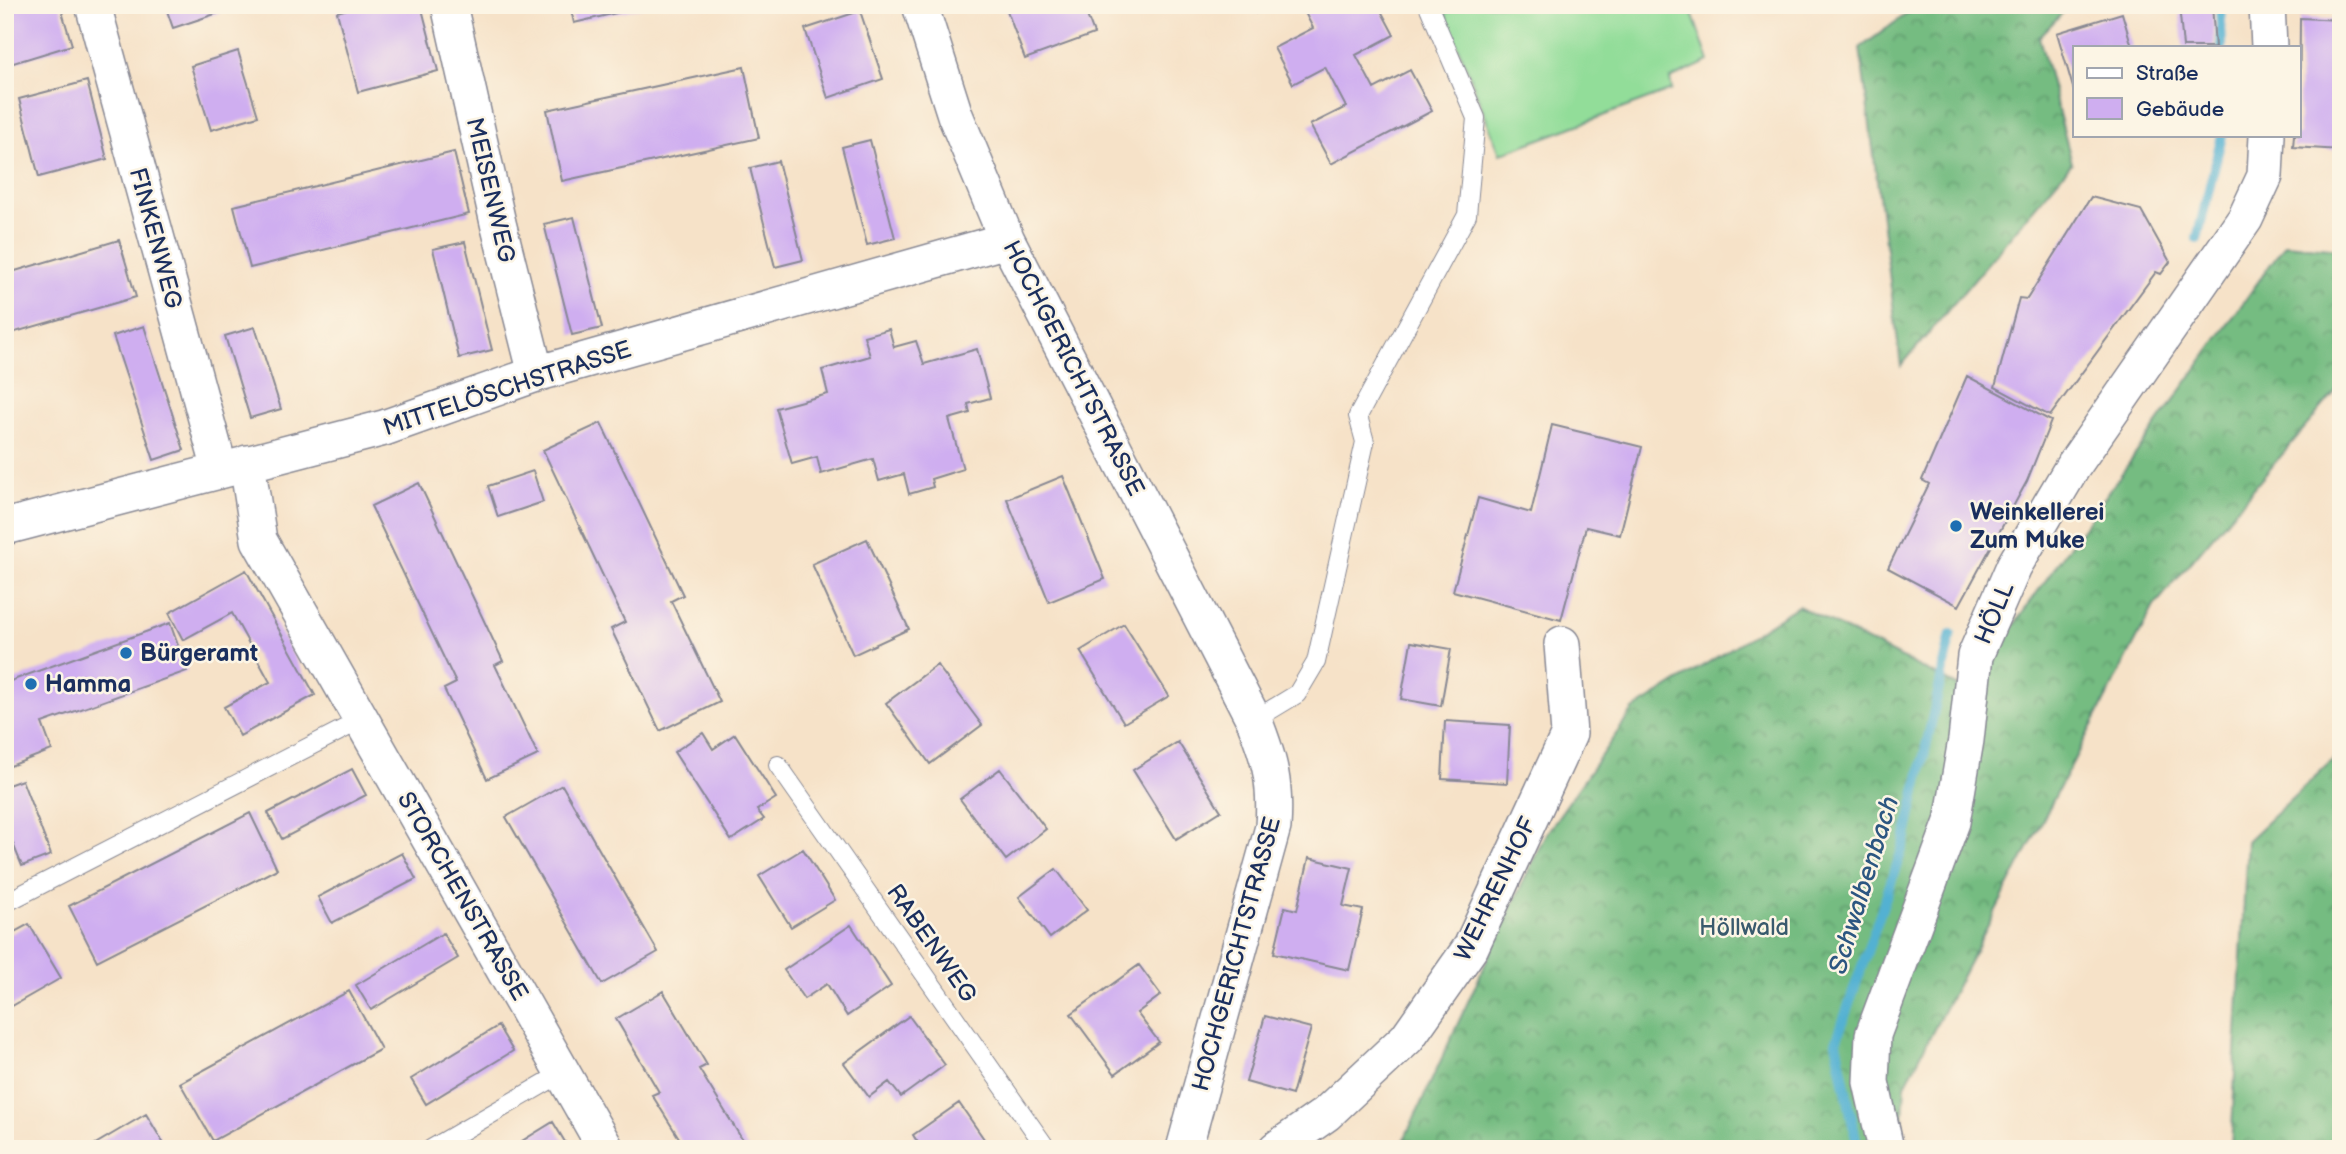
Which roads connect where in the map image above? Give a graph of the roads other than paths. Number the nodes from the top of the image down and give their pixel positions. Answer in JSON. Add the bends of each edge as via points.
{"nodes":[{"id":1,"x":93,"y":5,"type":"edge"},
{"id":2,"x":449,"y":5,"type":"edge"},
{"id":3,"x":920,"y":5,"type":"edge"},
{"id":4,"x":1428,"y":5,"type":"edge"},
{"id":5,"x":2267,"y":5,"type":"edge"},
{"id":6,"x":2269,"y":46,"type":"edge"},
{"id":7,"x":2267,"y":136,"type":"edge"},
{"id":8,"x":1007,"y":240,"type":"junction"},
{"id":9,"x":536,"y":373,"type":"junction"},
{"id":10,"x":234,"y":466,"type":"junction"},
{"id":11,"x":5,"y":527,"type":"edge"},
{"id":12,"x":1562,"y":644,"type":"dead end"},
{"id":13,"x":363,"y":719,"type":"junction"},
{"id":14,"x":1254,"y":720,"type":"junction"},
{"id":15,"x":778,"y":765,"type":"dead end"},
{"id":16,"x":5,"y":904,"type":"edge"},
{"id":17,"x":564,"y":1072,"type":"junction"},
{"id":18,"x":436,"y":1145,"type":"edge"},
{"id":19,"x":606,"y":1149,"type":"edge"},
{"id":20,"x":1046,"y":1149,"type":"edge"},
{"id":21,"x":1184,"y":1149,"type":"edge"},
{"id":22,"x":1276,"y":1149,"type":"edge"},
{"id":23,"x":1886,"y":1149,"type":"edge"}],
"edges":[{"from":1,"to":10,"type":"street","name":"FINKENWEG"},
{"from":2,"to":9,"type":"street","name":"MEISENWEG"},
{"from":3,"to":8,"type":"street","name":"HOCHGERICHTSTRASSE","via":[[955,115]]},
{"from":4,"to":14,"type":"lane","via":[[1476,118],[1471,201],[1358,416],[1366,442],[1315,662],[1297,694]]},
{"from":5,"to":6,"type":"street"},
{"from":7,"to":23,"type":"street","name":"HÖLL","via":[[2265,176],[2245,219],[2072,468],[2014,566],[1975,656],[1952,822],[1873,1035],[1871,1082]]},
{"from":8,"to":9,"type":"street","name":"MITTELÖSCHSTRASSE"},
{"from":8,"to":14,"type":"street","name":"HOCHGERICHTSTRASSE"},
{"from":9,"to":10,"type":"street","name":"MITTELÖSCHSTRASSE","via":[[384,428]]},
{"from":10,"to":11,"type":"street","name":"MITTELÖSCHSTRASSE"},
{"from":10,"to":13,"type":"street","name":"STORCHENSTRASSE","via":[[259,540]]},
{"from":12,"to":22,"type":"street","name":"WEHRENHOF","via":[[1569,734],[1471,947],[1407,1038],[1326,1114]]},
{"from":13,"to":16,"type":"lane"},
{"from":13,"to":17,"type":"street","name":"STORCHENSTRASSE"},
{"from":14,"to":21,"type":"street","name":"HOCHGERICHTSTRASSE","via":[[1276,791],[1273,827]]},
{"from":15,"to":20,"type":"lane","name":"RABENWEG"},
{"from":17,"to":18,"type":"lane"},
{"from":17,"to":19,"type":"street","name":"STORCHENSTRASSE"}]}
